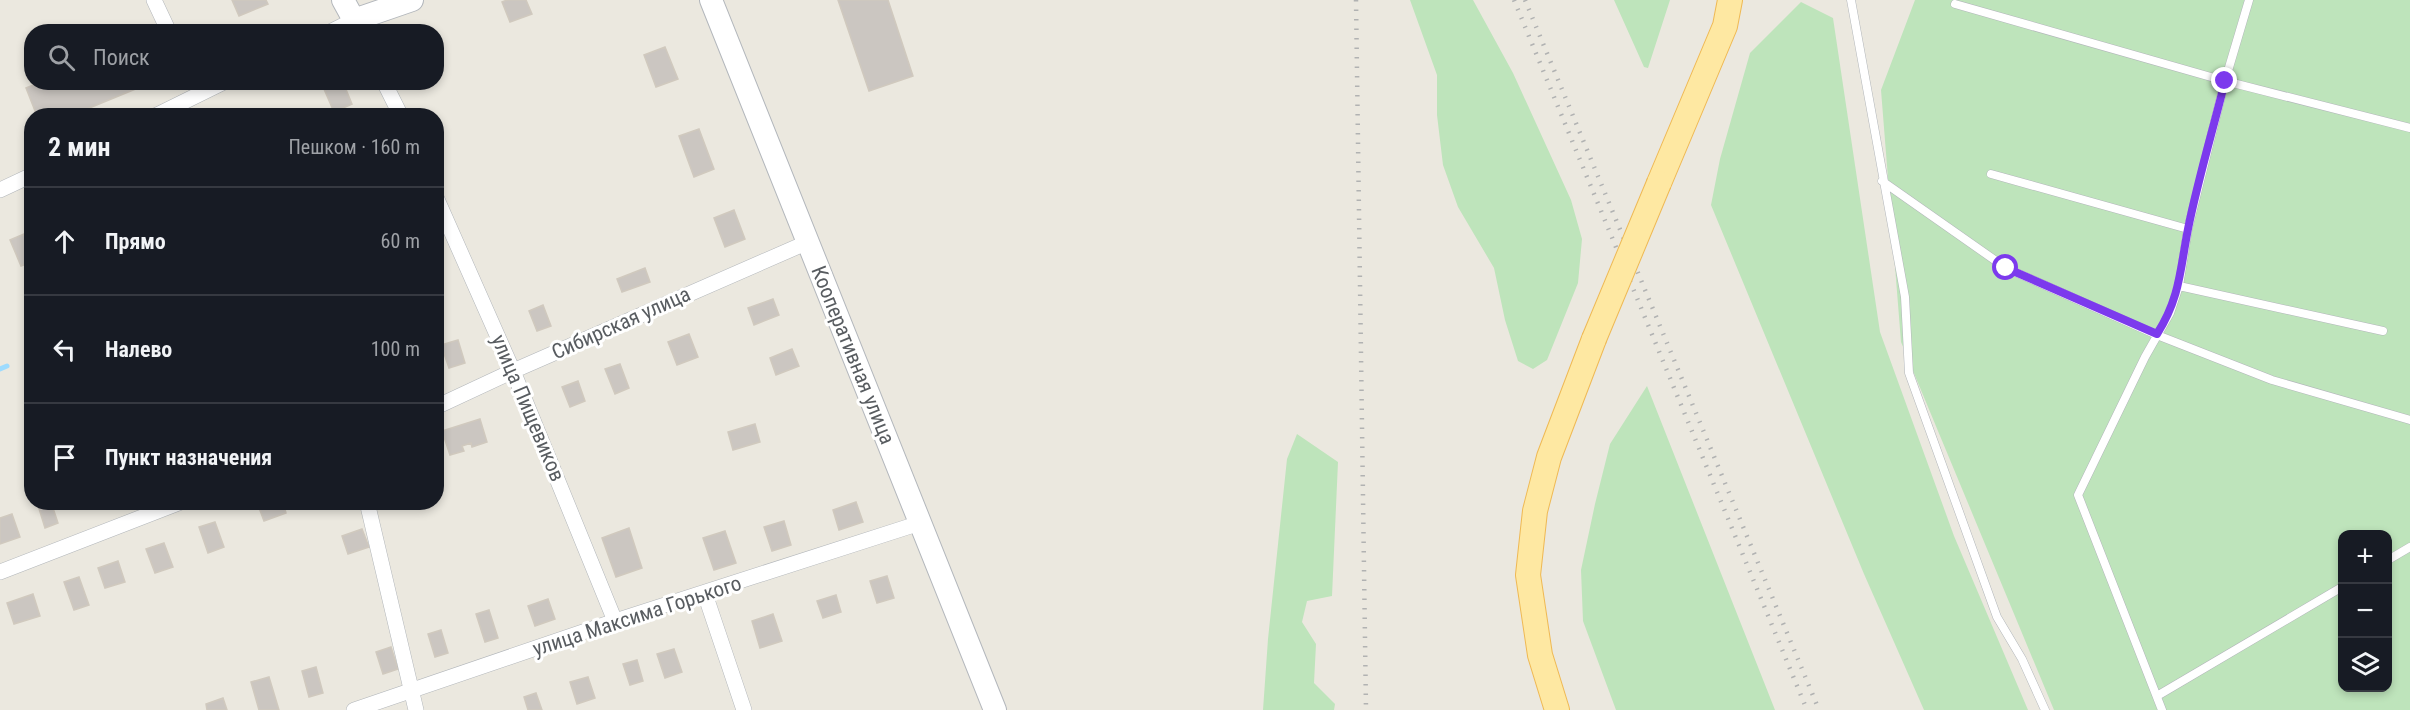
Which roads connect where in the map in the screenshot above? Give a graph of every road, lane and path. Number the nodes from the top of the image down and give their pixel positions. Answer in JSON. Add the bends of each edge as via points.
{"nodes":[{"id":1,"x":154,"y":0,"type":"edge"},
{"id":2,"x":343,"y":0,"type":"edge"},
{"id":3,"x":412,"y":0,"type":"edge"},
{"id":4,"x":711,"y":0,"type":"edge"},
{"id":5,"x":1730,"y":0,"type":"edge"},
{"id":6,"x":1851,"y":0,"type":"edge"},
{"id":7,"x":2249,"y":0,"type":"edge"},
{"id":8,"x":1954,"y":4,"type":"dead end"},
{"id":9,"x":165,"y":24,"type":"edge"},
{"id":10,"x":355,"y":24,"type":"edge"},
{"id":11,"x":360,"y":24,"type":"edge"},
{"id":12,"x":2225,"y":81,"type":"junction"},
{"id":13,"x":194,"y":90,"type":"edge"},
{"id":14,"x":388,"y":90,"type":"edge"},
{"id":15,"x":167,"y":108,"type":"edge"},
{"id":16,"x":397,"y":108,"type":"edge"},
{"id":17,"x":2410,"y":128,"type":"edge"},
{"id":18,"x":1991,"y":174,"type":"dead end"},
{"id":19,"x":24,"y":179,"type":"edge"},
{"id":20,"x":1882,"y":181,"type":"junction"},
{"id":21,"x":0,"y":190,"type":"edge"},
{"id":22,"x":444,"y":215,"type":"edge"},
{"id":23,"x":2188,"y":230,"type":"junction"},
{"id":24,"x":808,"y":242,"type":"junction"},
{"id":25,"x":2179,"y":286,"type":"junction"},
{"id":26,"x":2383,"y":331,"type":"dead end"},
{"id":27,"x":2157,"y":334,"type":"junction"},
{"id":28,"x":513,"y":371,"type":"junction"},
{"id":29,"x":444,"y":403,"type":"edge"},
{"id":30,"x":2410,"y":420,"type":"edge"},
{"id":31,"x":160,"y":510,"type":"edge"},
{"id":32,"x":369,"y":510,"type":"edge"},
{"id":33,"x":920,"y":523,"type":"junction"},
{"id":34,"x":2410,"y":547,"type":"edge"},
{"id":35,"x":2392,"y":558,"type":"edge"},
{"id":36,"x":0,"y":572,"type":"edge"},
{"id":37,"x":2338,"y":590,"type":"edge"},
{"id":38,"x":705,"y":594,"type":"junction"},
{"id":39,"x":615,"y":621,"type":"junction"},
{"id":40,"x":411,"y":691,"type":"junction"},
{"id":41,"x":2157,"y":696,"type":"junction"},
{"id":42,"x":354,"y":710,"type":"edge"},
{"id":43,"x":416,"y":710,"type":"edge"},
{"id":44,"x":744,"y":710,"type":"edge"},
{"id":45,"x":995,"y":710,"type":"edge"},
{"id":46,"x":1557,"y":710,"type":"edge"},
{"id":47,"x":2045,"y":710,"type":"edge"},
{"id":48,"x":2162,"y":710,"type":"edge"}],
"edges":[{"from":1,"to":9,"type":"street"},
{"from":2,"to":10,"type":"main road"},
{"from":3,"to":11,"type":"main road"},
{"from":4,"to":24,"type":"main road","name":"Кооперативная улица"},
{"from":5,"to":46,"type":"main road","bridge":true,"via":[[1725,26],[1594,339],[1549,458],[1535,511],[1528,575],[1540,655]]},
{"from":6,"to":20,"type":"lane"},
{"from":7,"to":12,"type":"lane"},
{"from":8,"to":12,"type":"lane"},
{"from":12,"to":17,"type":"lane"},
{"from":12,"to":23,"type":"lane"},
{"from":13,"to":15,"type":"street"},
{"from":14,"to":16,"type":"street"},
{"from":18,"to":23,"type":"lane"},
{"from":19,"to":21,"type":"street"},
{"from":20,"to":27,"type":"lane","via":[[2006,268]]},
{"from":20,"to":47,"type":"lane","via":[[1905,297],[1910,373],[1997,617]]},
{"from":22,"to":28,"type":"street","name":"улица Пищевиков"},
{"from":23,"to":25,"type":"lane"},
{"from":24,"to":28,"type":"street","name":"Сибирская улица"},
{"from":24,"to":33,"type":"main road","name":"Кооперативная улица"},
{"from":25,"to":26,"type":"lane"},
{"from":25,"to":27,"type":"lane","via":[[2170,314]]},
{"from":27,"to":30,"type":"lane","via":[[2272,380]]},
{"from":27,"to":41,"type":"lane","via":[[2078,495]]},
{"from":28,"to":29,"type":"street","name":"Сибирская улица"},
{"from":28,"to":39,"type":"street","name":"улица Пищевиков"},
{"from":31,"to":36,"type":"street"},
{"from":32,"to":40,"type":"street"},
{"from":33,"to":38,"type":"street","name":"улица Максима Горького"},
{"from":33,"to":45,"type":"main road","name":"Кооперативная улица"},
{"from":34,"to":35,"type":"lane"},
{"from":37,"to":41,"type":"lane"},
{"from":38,"to":39,"type":"street","name":"улица Максима Горького"},
{"from":38,"to":44,"type":"street"},
{"from":39,"to":40,"type":"street","name":"улица Максима Горького"},
{"from":40,"to":42,"type":"street","name":"улица Максима Горького"},
{"from":40,"to":43,"type":"street"},
{"from":41,"to":48,"type":"lane"}]}
